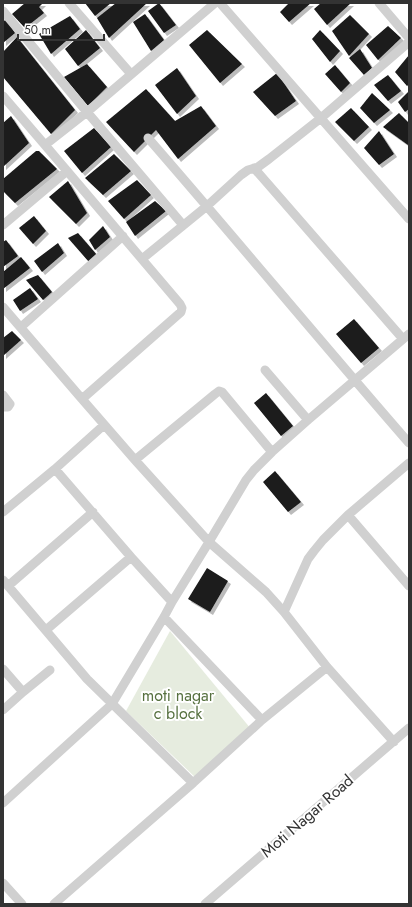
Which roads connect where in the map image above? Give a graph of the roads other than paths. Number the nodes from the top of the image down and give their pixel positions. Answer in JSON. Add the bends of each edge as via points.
{"nodes":[{"id":1,"x":70,"y":3,"type":"edge"},
{"id":2,"x":215,"y":3,"type":"edge"},
{"id":3,"x":220,"y":3,"type":"edge"},
{"id":4,"x":379,"y":3,"type":"edge"},
{"id":5,"x":3,"y":11,"type":"edge"},
{"id":6,"x":409,"y":38,"type":"edge"},
{"id":7,"x":409,"y":42,"type":"edge"},
{"id":8,"x":131,"y":74,"type":"junction"},
{"id":9,"x":3,"y":97,"type":"edge"},
{"id":10,"x":87,"y":112,"type":"junction"},
{"id":11,"x":321,"y":118,"type":"junction"},
{"id":12,"x":148,"y":138,"type":"dead end"},
{"id":13,"x":46,"y":145,"type":"junction"},
{"id":14,"x":254,"y":168,"type":"junction"},
{"id":15,"x":67,"y":171,"type":"junction"},
{"id":16,"x":207,"y":206,"type":"junction"},
{"id":17,"x":409,"y":219,"type":"edge"},
{"id":18,"x":3,"y":225,"type":"edge"},
{"id":19,"x":184,"y":225,"type":"junction"},
{"id":20,"x":123,"y":236,"type":"junction"},
{"id":21,"x":142,"y":259,"type":"junction"},
{"id":22,"x":3,"y":307,"type":"edge"},
{"id":23,"x":21,"y":327,"type":"junction"},
{"id":24,"x":406,"y":336,"type":"edge"},
{"id":25,"x":265,"y":370,"type":"dead end"},
{"id":26,"x":354,"y":380,"type":"junction"},
{"id":27,"x":3,"y":395,"type":"edge"},
{"id":28,"x":82,"y":399,"type":"junction"},
{"id":29,"x":3,"y":407,"type":"edge"},
{"id":30,"x":308,"y":420,"type":"junction"},
{"id":31,"x":104,"y":425,"type":"junction"},
{"id":32,"x":409,"y":443,"type":"edge"},
{"id":33,"x":272,"y":452,"type":"junction"},
{"id":34,"x":135,"y":460,"type":"junction"},
{"id":35,"x":409,"y":463,"type":"edge"},
{"id":36,"x":55,"y":469,"type":"junction"},
{"id":37,"x":3,"y":512,"type":"edge"},
{"id":38,"x":93,"y":512,"type":"junction"},
{"id":39,"x":348,"y":515,"type":"junction"},
{"id":40,"x":210,"y":542,"type":"junction"},
{"id":41,"x":131,"y":557,"type":"junction"},
{"id":42,"x":6,"y":583,"type":"edge"},
{"id":43,"x":409,"y":586,"type":"edge"},
{"id":44,"x":172,"y":602,"type":"junction"},
{"id":45,"x":284,"y":612,"type":"junction"},
{"id":46,"x":164,"y":617,"type":"junction"},
{"id":47,"x":46,"y":630,"type":"junction"},
{"id":48,"x":327,"y":667,"type":"junction"},
{"id":49,"x":3,"y":669,"type":"edge"},
{"id":50,"x":50,"y":670,"type":"dead end"},
{"id":51,"x":23,"y":692,"type":"junction"},
{"id":52,"x":112,"y":704,"type":"junction"},
{"id":53,"x":3,"y":710,"type":"edge"},
{"id":54,"x":262,"y":720,"type":"junction"},
{"id":55,"x":409,"y":728,"type":"edge"},
{"id":56,"x":394,"y":742,"type":"junction"},
{"id":57,"x":194,"y":783,"type":"junction"},
{"id":58,"x":3,"y":803,"type":"edge"},
{"id":59,"x":3,"y":883,"type":"edge"},
{"id":60,"x":22,"y":904,"type":"edge"},
{"id":61,"x":54,"y":904,"type":"edge"},
{"id":62,"x":205,"y":904,"type":"edge"}],
"edges":[{"from":1,"to":8,"type":"street"},
{"from":2,"to":8,"type":"street"},
{"from":3,"to":11,"type":"street"},
{"from":4,"to":6,"type":"street"},
{"from":5,"to":10,"type":"street"},
{"from":7,"to":11,"type":"street"},
{"from":8,"to":10,"type":"street"},
{"from":9,"to":13,"type":"street"},
{"from":10,"to":13,"type":"street"},
{"from":10,"to":19,"type":"street"},
{"from":11,"to":14,"type":"street"},
{"from":11,"to":17,"type":"street"},
{"from":12,"to":16,"type":"street"},
{"from":13,"to":15,"type":"street"},
{"from":14,"to":16,"type":"street","via":[[241,175]]},
{"from":14,"to":24,"type":"street"},
{"from":15,"to":18,"type":"street"},
{"from":15,"to":20,"type":"street"},
{"from":16,"to":19,"type":"street"},
{"from":16,"to":26,"type":"street"},
{"from":19,"to":21,"type":"street"},
{"from":20,"to":21,"type":"street"},
{"from":20,"to":23,"type":"street"},
{"from":21,"to":28,"type":"street","via":[[180,304],[181,312]]},
{"from":22,"to":23,"type":"street"},
{"from":23,"to":28,"type":"street"},
{"from":24,"to":26,"type":"street"},
{"from":25,"to":30,"type":"street"},
{"from":26,"to":30,"type":"street"},
{"from":26,"to":32,"type":"street"},
{"from":27,"to":29,"type":"street","via":[[10,404],[8,408]]},
{"from":28,"to":31,"type":"street"},
{"from":30,"to":33,"type":"street"},
{"from":31,"to":34,"type":"street"},
{"from":31,"to":36,"type":"street"},
{"from":33,"to":34,"type":"street","via":[[219,391]]},
{"from":33,"to":40,"type":"street","via":[[246,480]]},
{"from":34,"to":40,"type":"street"},
{"from":35,"to":39,"type":"street"},
{"from":36,"to":37,"type":"street"},
{"from":36,"to":38,"type":"street"},
{"from":38,"to":41,"type":"street"},
{"from":38,"to":42,"type":"street"},
{"from":39,"to":43,"type":"street"},
{"from":39,"to":45,"type":"street","via":[[308,559]]},
{"from":40,"to":44,"type":"street"},
{"from":40,"to":45,"type":"street","via":[[266,592]]},
{"from":41,"to":44,"type":"street"},
{"from":41,"to":47,"type":"street"},
{"from":42,"to":47,"type":"street"},
{"from":44,"to":46,"type":"street"},
{"from":45,"to":48,"type":"street"},
{"from":46,"to":52,"type":"street"},
{"from":46,"to":54,"type":"street"},
{"from":47,"to":52,"type":"street"},
{"from":48,"to":54,"type":"street"},
{"from":48,"to":56,"type":"street"},
{"from":49,"to":51,"type":"street"},
{"from":50,"to":51,"type":"street"},
{"from":51,"to":53,"type":"street"},
{"from":52,"to":57,"type":"street"},
{"from":52,"to":58,"type":"street"},
{"from":54,"to":57,"type":"street"},
{"from":55,"to":56,"type":"street","name":"Moti Nagar Road"},
{"from":56,"to":62,"type":"street","name":"Moti Nagar Road"},
{"from":57,"to":61,"type":"street"},
{"from":59,"to":60,"type":"street"}]}
